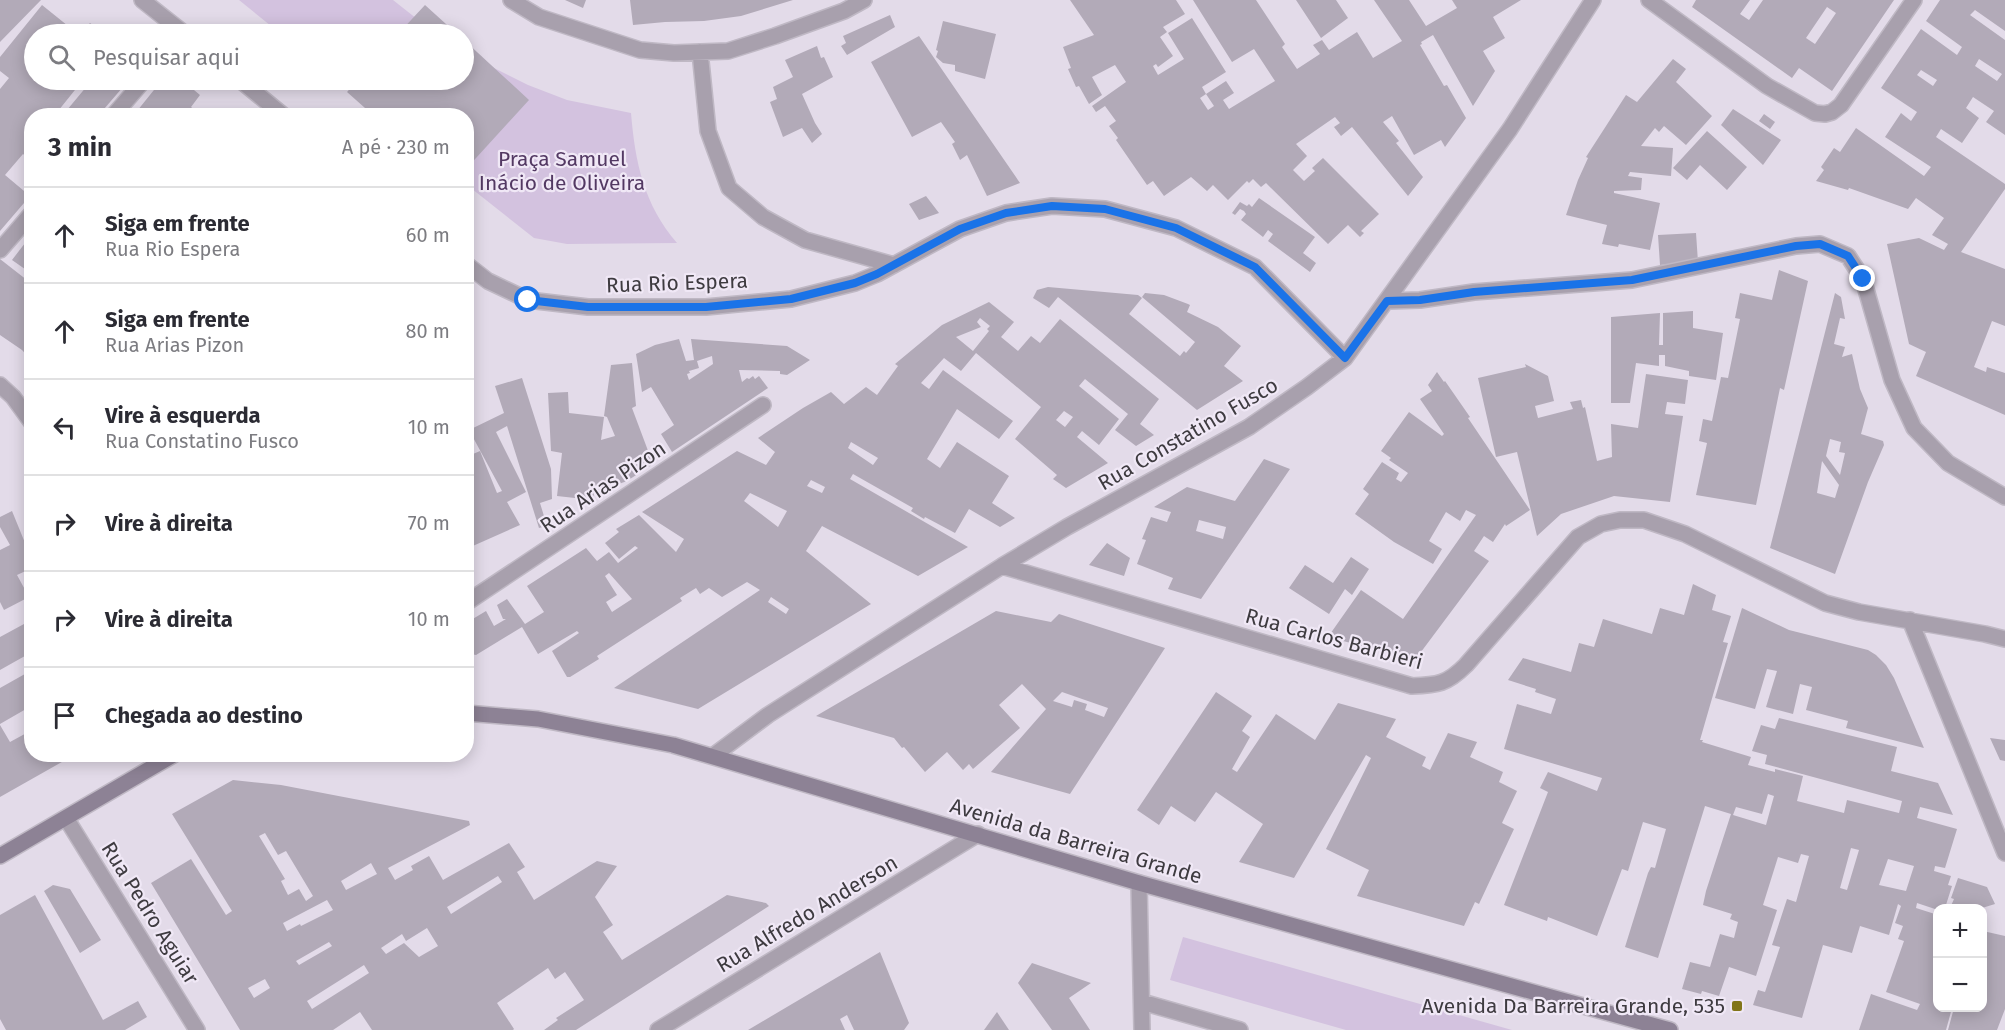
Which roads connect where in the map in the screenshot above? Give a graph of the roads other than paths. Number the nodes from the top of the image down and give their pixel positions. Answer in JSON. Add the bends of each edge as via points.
{"nodes":[{"id":1,"x":142,"y":0,"type":"edge"},
{"id":2,"x":511,"y":0,"type":"edge"},
{"id":3,"x":864,"y":0,"type":"edge"},
{"id":4,"x":1593,"y":0,"type":"edge"},
{"id":5,"x":1649,"y":0,"type":"edge"},
{"id":6,"x":1914,"y":0,"type":"edge"},
{"id":7,"x":171,"y":24,"type":"edge"},
{"id":8,"x":700,"y":52,"type":"junction"},
{"id":9,"x":135,"y":90,"type":"edge"},
{"id":10,"x":252,"y":90,"type":"edge"},
{"id":11,"x":120,"y":108,"type":"edge"},
{"id":12,"x":274,"y":108,"type":"edge"},
{"id":13,"x":24,"y":222,"type":"edge"},
{"id":14,"x":0,"y":250,"type":"edge"},
{"id":15,"x":894,"y":265,"type":"junction"},
{"id":16,"x":474,"y":270,"type":"edge"},
{"id":17,"x":1387,"y":301,"type":"junction"},
{"id":18,"x":1345,"y":358,"type":"junction"},
{"id":19,"x":0,"y":385,"type":"edge"},
{"id":20,"x":763,"y":405,"type":"dead end"},
{"id":21,"x":24,"y":412,"type":"edge"},
{"id":22,"x":2005,"y":497,"type":"edge"},
{"id":23,"x":1002,"y":566,"type":"junction"},
{"id":24,"x":474,"y":598,"type":"edge"},
{"id":25,"x":1910,"y":620,"type":"junction"},
{"id":26,"x":2005,"y":639,"type":"edge"},
{"id":27,"x":474,"y":714,"type":"edge"},
{"id":28,"x":713,"y":756,"type":"junction"},
{"id":29,"x":161,"y":762,"type":"edge"},
{"id":30,"x":66,"y":818,"type":"junction"},
{"id":31,"x":978,"y":834,"type":"junction"},
{"id":32,"x":2005,"y":853,"type":"edge"},
{"id":33,"x":0,"y":856,"type":"edge"},
{"id":34,"x":1139,"y":883,"type":"junction"},
{"id":35,"x":1142,"y":1002,"type":"junction"},
{"id":36,"x":198,"y":1030,"type":"edge"},
{"id":37,"x":658,"y":1030,"type":"edge"},
{"id":38,"x":1142,"y":1030,"type":"edge"},
{"id":39,"x":1240,"y":1030,"type":"edge"},
{"id":40,"x":1670,"y":1030,"type":"edge"}],
"edges":[{"from":1,"to":7,"type":"street"},
{"from":2,"to":8,"type":"street","via":[[539,17],[640,50]]},
{"from":3,"to":8,"type":"street","via":[[844,11],[728,51]]},
{"from":4,"to":17,"type":"street","name":"Rua Constatino Fusco","via":[[1510,129]]},
{"from":5,"to":6,"type":"street","via":[[1767,86],[1815,113],[1825,114],[1841,105]]},
{"from":8,"to":15,"type":"street","via":[[708,131],[729,188],[763,217],[806,240]]},
{"from":9,"to":11,"type":"street"},
{"from":10,"to":12,"type":"street"},
{"from":13,"to":14,"type":"street"},
{"from":15,"to":16,"type":"street","name":"Rua Rio Espera","via":[[855,283],[791,299],[706,307],[588,307],[528,300]]},
{"from":15,"to":18,"type":"street","via":[[960,229],[1006,213],[1052,206],[1105,209],[1176,228],[1255,267]]},
{"from":17,"to":18,"type":"street","name":"Rua Constatino Fusco"},
{"from":17,"to":22,"type":"street","via":[[1632,280],[1820,244],[1848,256],[1863,279],[1892,380],[1914,428],[1948,463]]},
{"from":18,"to":23,"type":"street","name":"Rua Constatino Fusco","via":[[1249,427]]},
{"from":19,"to":21,"type":"street"},
{"from":20,"to":24,"type":"street","name":"Rua Arias Pizon"},
{"from":23,"to":25,"type":"street","name":"Rua Carlos Barbieri","via":[[1412,686],[1437,685],[1453,678],[1578,537],[1620,519],[1644,520],[1685,534],[1825,603]]},
{"from":23,"to":28,"type":"street","name":"Rua Constatino Fusco","via":[[768,715]]},
{"from":25,"to":26,"type":"street","name":"Rua Carlos Barbieri"},
{"from":25,"to":32,"type":"street"},
{"from":27,"to":28,"type":"main road","name":"Avenida da Barreira Grande","via":[[538,719]]},
{"from":28,"to":31,"type":"main road","name":"Avenida da Barreira Grande"},
{"from":29,"to":30,"type":"main road"},
{"from":30,"to":33,"type":"main road"},
{"from":30,"to":36,"type":"street","name":"Rua Pedro Aguiar"},
{"from":31,"to":34,"type":"main road","name":"Avenida da Barreira Grande"},
{"from":31,"to":37,"type":"street","name":"Rua Alfredo Anderson"},
{"from":34,"to":35,"type":"street"},
{"from":34,"to":40,"type":"main road","name":"Avenida da Barreira Grande"},
{"from":35,"to":38,"type":"street"},
{"from":35,"to":39,"type":"street"}]}
